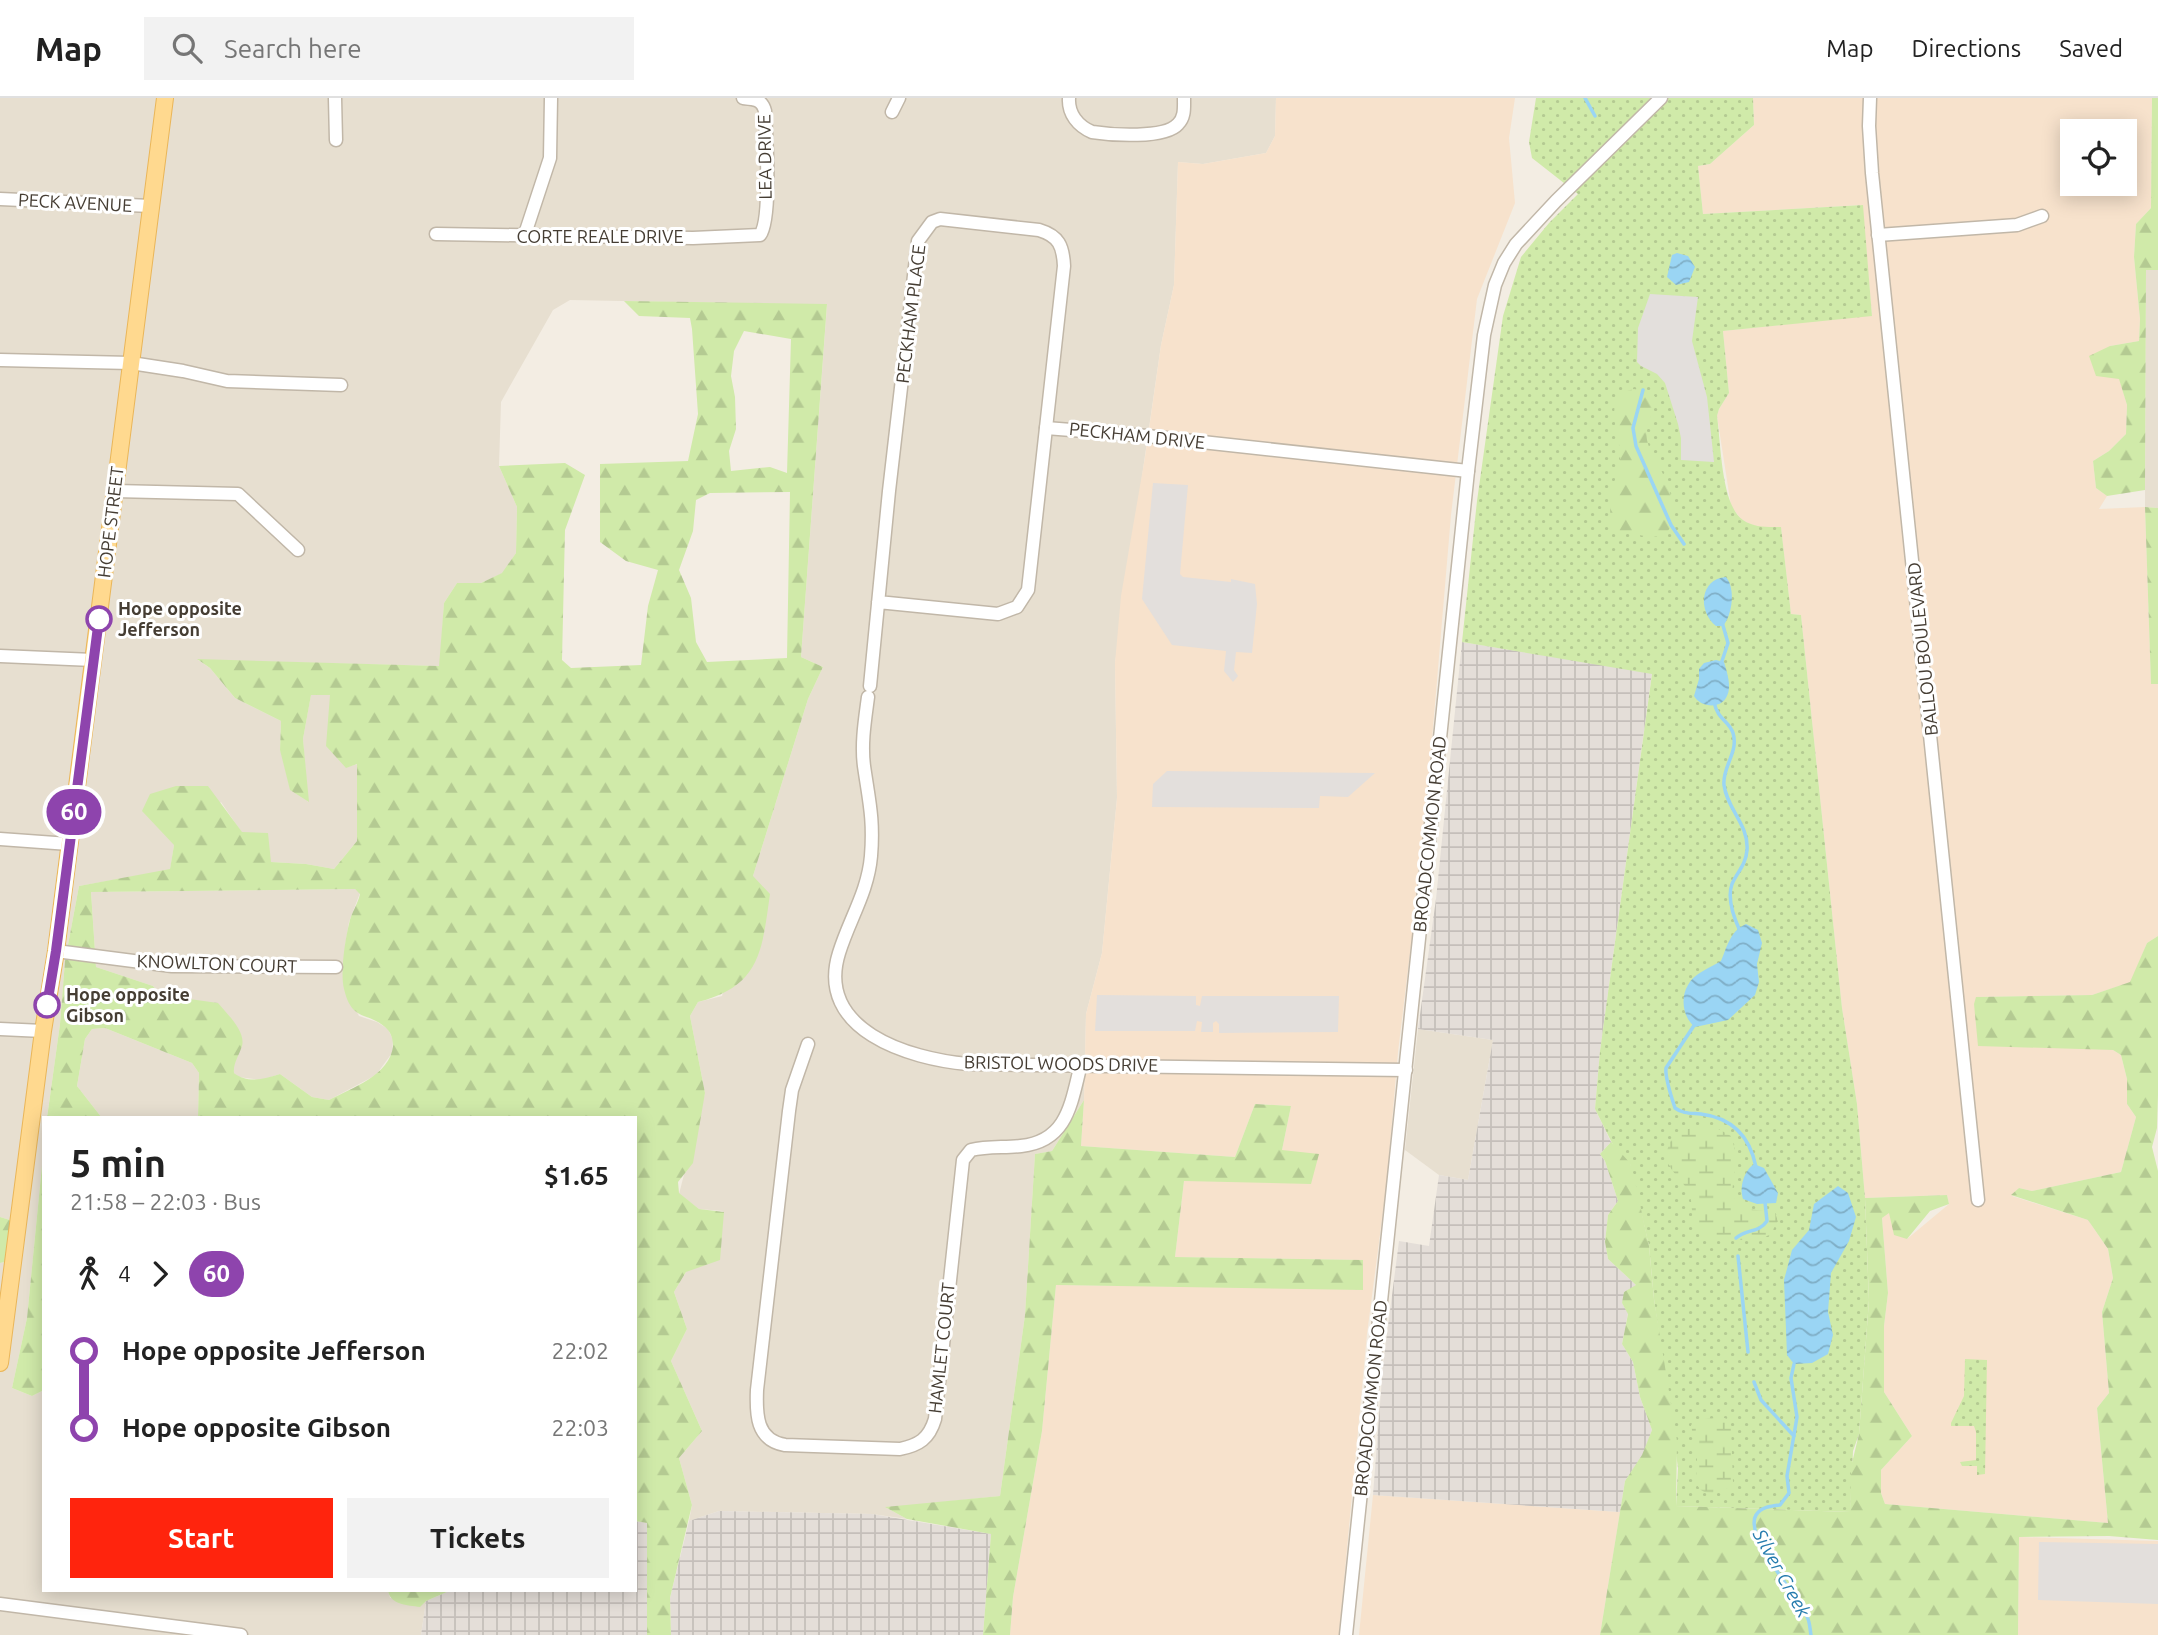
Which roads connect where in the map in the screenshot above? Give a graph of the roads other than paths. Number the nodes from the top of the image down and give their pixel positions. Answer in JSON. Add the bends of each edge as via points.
{"nodes":[{"id":1,"x":164,"y":98,"type":"edge"},
{"id":2,"x":335,"y":98,"type":"edge"},
{"id":3,"x":551,"y":98,"type":"edge"},
{"id":4,"x":743,"y":98,"type":"edge"},
{"id":5,"x":899,"y":98,"type":"edge"},
{"id":6,"x":1069,"y":98,"type":"edge"},
{"id":7,"x":1184,"y":98,"type":"edge"},
{"id":8,"x":1661,"y":98,"type":"edge"},
{"id":9,"x":1870,"y":98,"type":"edge"},
{"id":10,"x":892,"y":113,"type":"dead end"},
{"id":11,"x":336,"y":140,"type":"dead end"},
{"id":12,"x":0,"y":199,"type":"edge"},
{"id":13,"x":150,"y":206,"type":"junction"},
{"id":14,"x":2042,"y":216,"type":"dead end"},
{"id":15,"x":763,"y":232,"type":"joint"},
{"id":16,"x":436,"y":234,"type":"dead end"},
{"id":17,"x":1878,"y":236,"type":"junction"},
{"id":18,"x":524,"y":237,"type":"junction"},
{"id":19,"x":0,"y":360,"type":"edge"},
{"id":20,"x":131,"y":363,"type":"junction"},
{"id":21,"x":341,"y":385,"type":"dead end"},
{"id":22,"x":1046,"y":428,"type":"junction"},
{"id":23,"x":1468,"y":471,"type":"junction"},
{"id":24,"x":115,"y":491,"type":"junction"},
{"id":25,"x":298,"y":550,"type":"dead end"},
{"id":26,"x":878,"y":602,"type":"junction"},
{"id":27,"x":0,"y":656,"type":"edge"},
{"id":28,"x":93,"y":660,"type":"junction"},
{"id":29,"x":869,"y":691,"type":"joint"},
{"id":30,"x":0,"y":839,"type":"edge"},
{"id":31,"x":69,"y":844,"type":"junction"},
{"id":32,"x":56,"y":951,"type":"junction"},
{"id":33,"x":336,"y":967,"type":"dead end"},
{"id":34,"x":0,"y":1029,"type":"edge"},
{"id":35,"x":43,"y":1031,"type":"junction"},
{"id":36,"x":808,"y":1044,"type":"dead end"},
{"id":37,"x":1081,"y":1065,"type":"junction"},
{"id":38,"x":1406,"y":1070,"type":"junction"},
{"id":39,"x":1978,"y":1199,"type":"dead end"},
{"id":40,"x":0,"y":1356,"type":"edge"},
{"id":41,"x":0,"y":1605,"type":"edge"},
{"id":42,"x":240,"y":1635,"type":"edge"},
{"id":43,"x":1346,"y":1635,"type":"edge"}],
"edges":[{"from":1,"to":13,"type":"main road","name":"HOPE STREET"},
{"from":2,"to":11,"type":"street"},
{"from":3,"to":18,"type":"street","via":[[550,158]]},
{"from":4,"to":15,"type":"street","name":"LEA DRIVE","via":[[757,100],[765,111]]},
{"from":5,"to":10,"type":"street"},
{"from":6,"to":7,"type":"street","via":[[1073,117],[1085,130],[1155,134],[1180,123]]},
{"from":8,"to":23,"type":"street","name":"BROADCOMMON ROAD","via":[[1556,201],[1504,263],[1484,335]]},
{"from":9,"to":17,"type":"street","name":"BALLOU BOULEVARD"},
{"from":12,"to":13,"type":"street","name":"PECK AVENUE"},
{"from":13,"to":20,"type":"main road","name":"HOPE STREET"},
{"from":14,"to":17,"type":"street","via":[[2017,225]]},
{"from":15,"to":18,"type":"street","name":"CORTE REALE DRIVE","via":[[753,237]]},
{"from":16,"to":18,"type":"street","name":"CORTE REALE DRIVE"},
{"from":17,"to":39,"type":"street","name":"BALLOU BOULEVARD"},
{"from":19,"to":20,"type":"street"},
{"from":20,"to":21,"type":"street","via":[[227,382]]},
{"from":20,"to":24,"type":"main road","name":"HOPE STREET"},
{"from":22,"to":23,"type":"street","name":"PECKHAM DRIVE"},
{"from":22,"to":26,"type":"street","name":"PECKHAM DRIVE","via":[[1028,590],[1017,607],[985,614]]},
{"from":22,"to":26,"type":"street","name":"PECKHAM PLACE","via":[[1064,256],[1059,243],[1039,230],[946,219],[932,222],[918,241]]},
{"from":23,"to":38,"type":"street","name":"BROADCOMMON ROAD"},
{"from":24,"to":25,"type":"street","via":[[238,494]]},
{"from":24,"to":28,"type":"main road","name":"HOPE STREET"},
{"from":26,"to":29,"type":"street","name":"PECKHAM PLACE"},
{"from":27,"to":28,"type":"street"},
{"from":28,"to":31,"type":"main road","name":"HOPE STREET"},
{"from":29,"to":37,"type":"street","name":"BRISTOL WOODS DRIVE","via":[[863,730],[873,828],[870,865],[839,953],[835,983],[840,1002],[865,1031],[924,1056],[975,1064]]},
{"from":30,"to":31,"type":"street"},
{"from":31,"to":32,"type":"main road","name":"HOPE STREET"},
{"from":32,"to":33,"type":"street","name":"KNOWLTON COURT","via":[[172,966]]},
{"from":32,"to":35,"type":"main road","name":"HOPE STREET"},
{"from":34,"to":35,"type":"street"},
{"from":35,"to":40,"type":"main road","name":"HOPE STREET"},
{"from":36,"to":37,"type":"street","name":"HAMLET COURT","via":[[792,1090],[757,1390],[762,1432],[775,1443],[785,1444],[900,1449],[927,1438],[935,1419],[963,1160],[971,1150],[1040,1143],[1055,1134],[1068,1113]]},
{"from":37,"to":38,"type":"street","name":"BRISTOL WOODS DRIVE"},
{"from":38,"to":43,"type":"street","name":"BROADCOMMON ROAD"},
{"from":41,"to":42,"type":"street"}]}
